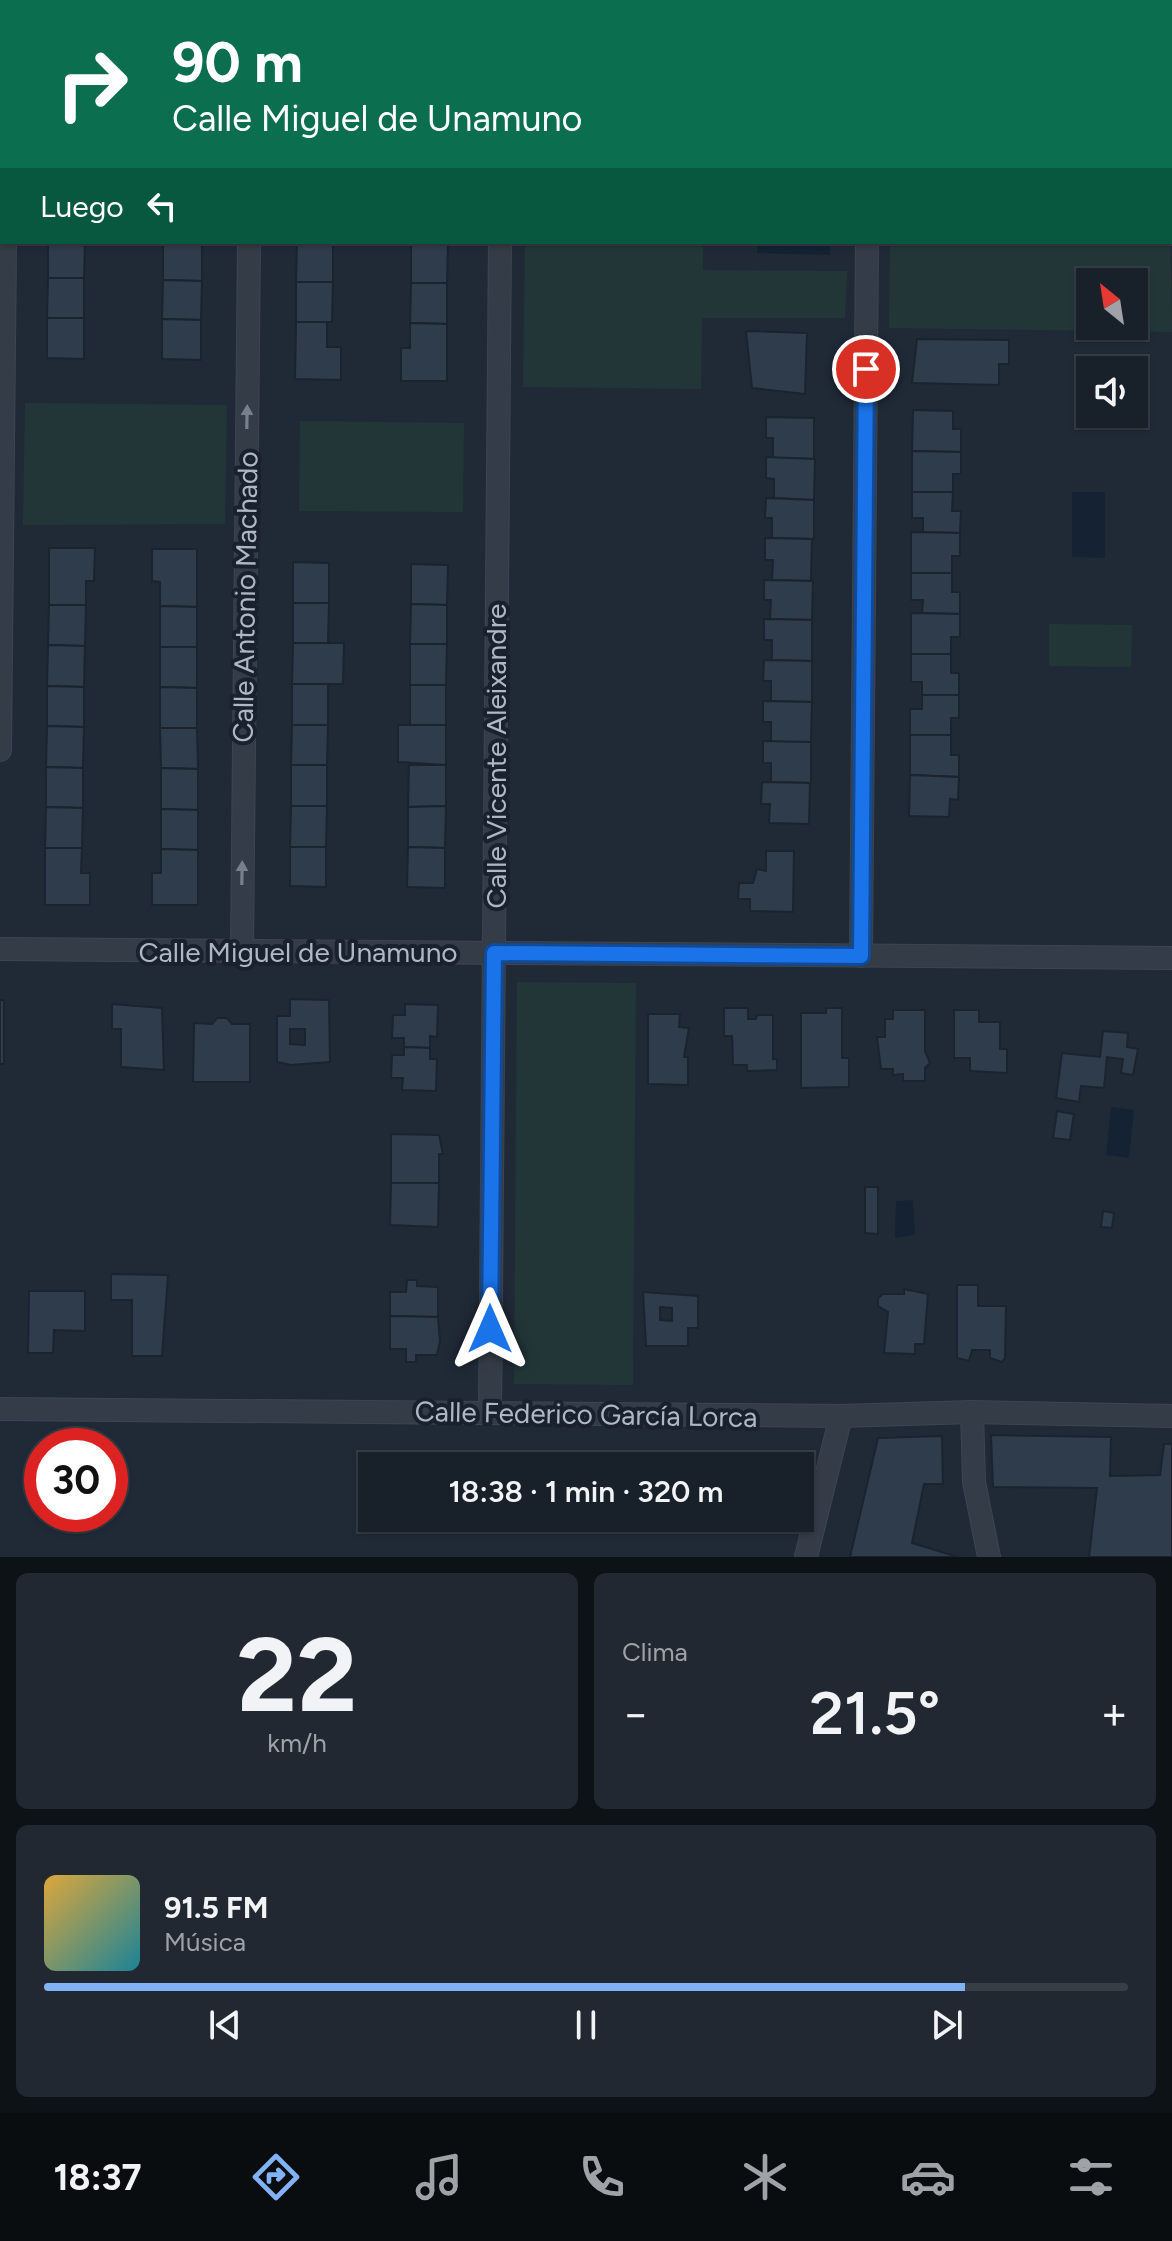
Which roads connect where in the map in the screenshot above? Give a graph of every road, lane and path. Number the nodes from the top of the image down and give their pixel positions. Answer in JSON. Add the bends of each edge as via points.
{"nodes":[{"id":1,"x":5,"y":244,"type":"edge"},
{"id":2,"x":249,"y":244,"type":"edge"},
{"id":3,"x":500,"y":244,"type":"edge"},
{"id":4,"x":867,"y":244,"type":"edge"},
{"id":5,"x":0,"y":750,"type":"edge"},
{"id":6,"x":0,"y":949,"type":"edge"},
{"id":7,"x":242,"y":951,"type":"junction"},
{"id":8,"x":494,"y":953,"type":"junction"},
{"id":9,"x":861,"y":956,"type":"junction"},
{"id":10,"x":1172,"y":958,"type":"edge"},
{"id":11,"x":0,"y":1409,"type":"edge"},
{"id":12,"x":972,"y":1412,"type":"junction"},
{"id":13,"x":490,"y":1413,"type":"junction"},
{"id":14,"x":841,"y":1416,"type":"junction"},
{"id":15,"x":1172,"y":1416,"type":"edge"},
{"id":16,"x":806,"y":1557,"type":"edge"},
{"id":17,"x":989,"y":1557,"type":"edge"}],
"edges":[{"from":1,"to":5,"type":"street"},
{"from":7,"to":2,"type":"street","name":"Calle Antonio Machado","one_way":true},
{"from":3,"to":8,"type":"street","name":"Calle Vicente Aleixandre"},
{"from":4,"to":9,"type":"street"},
{"from":6,"to":7,"type":"street","name":"Calle Miguel de Unamuno"},
{"from":7,"to":8,"type":"street","name":"Calle Miguel de Unamuno"},
{"from":8,"to":9,"type":"street","name":"Calle Miguel de Unamuno"},
{"from":8,"to":13,"type":"street","name":"Calle Vicente Aleixandre"},
{"from":9,"to":10,"type":"street","name":"Calle Miguel de Unamuno"},
{"from":11,"to":13,"type":"street","name":"Calle Federico García Lorca"},
{"from":12,"to":14,"type":"street","name":"Calle Federico García Lorca"},
{"from":12,"to":15,"type":"street","name":"Calle Federico García Lorca"},
{"from":12,"to":17,"type":"street","via":[[974,1482]]},
{"from":13,"to":14,"type":"street","name":"Calle Federico García Lorca"},
{"from":14,"to":16,"type":"street"}]}
